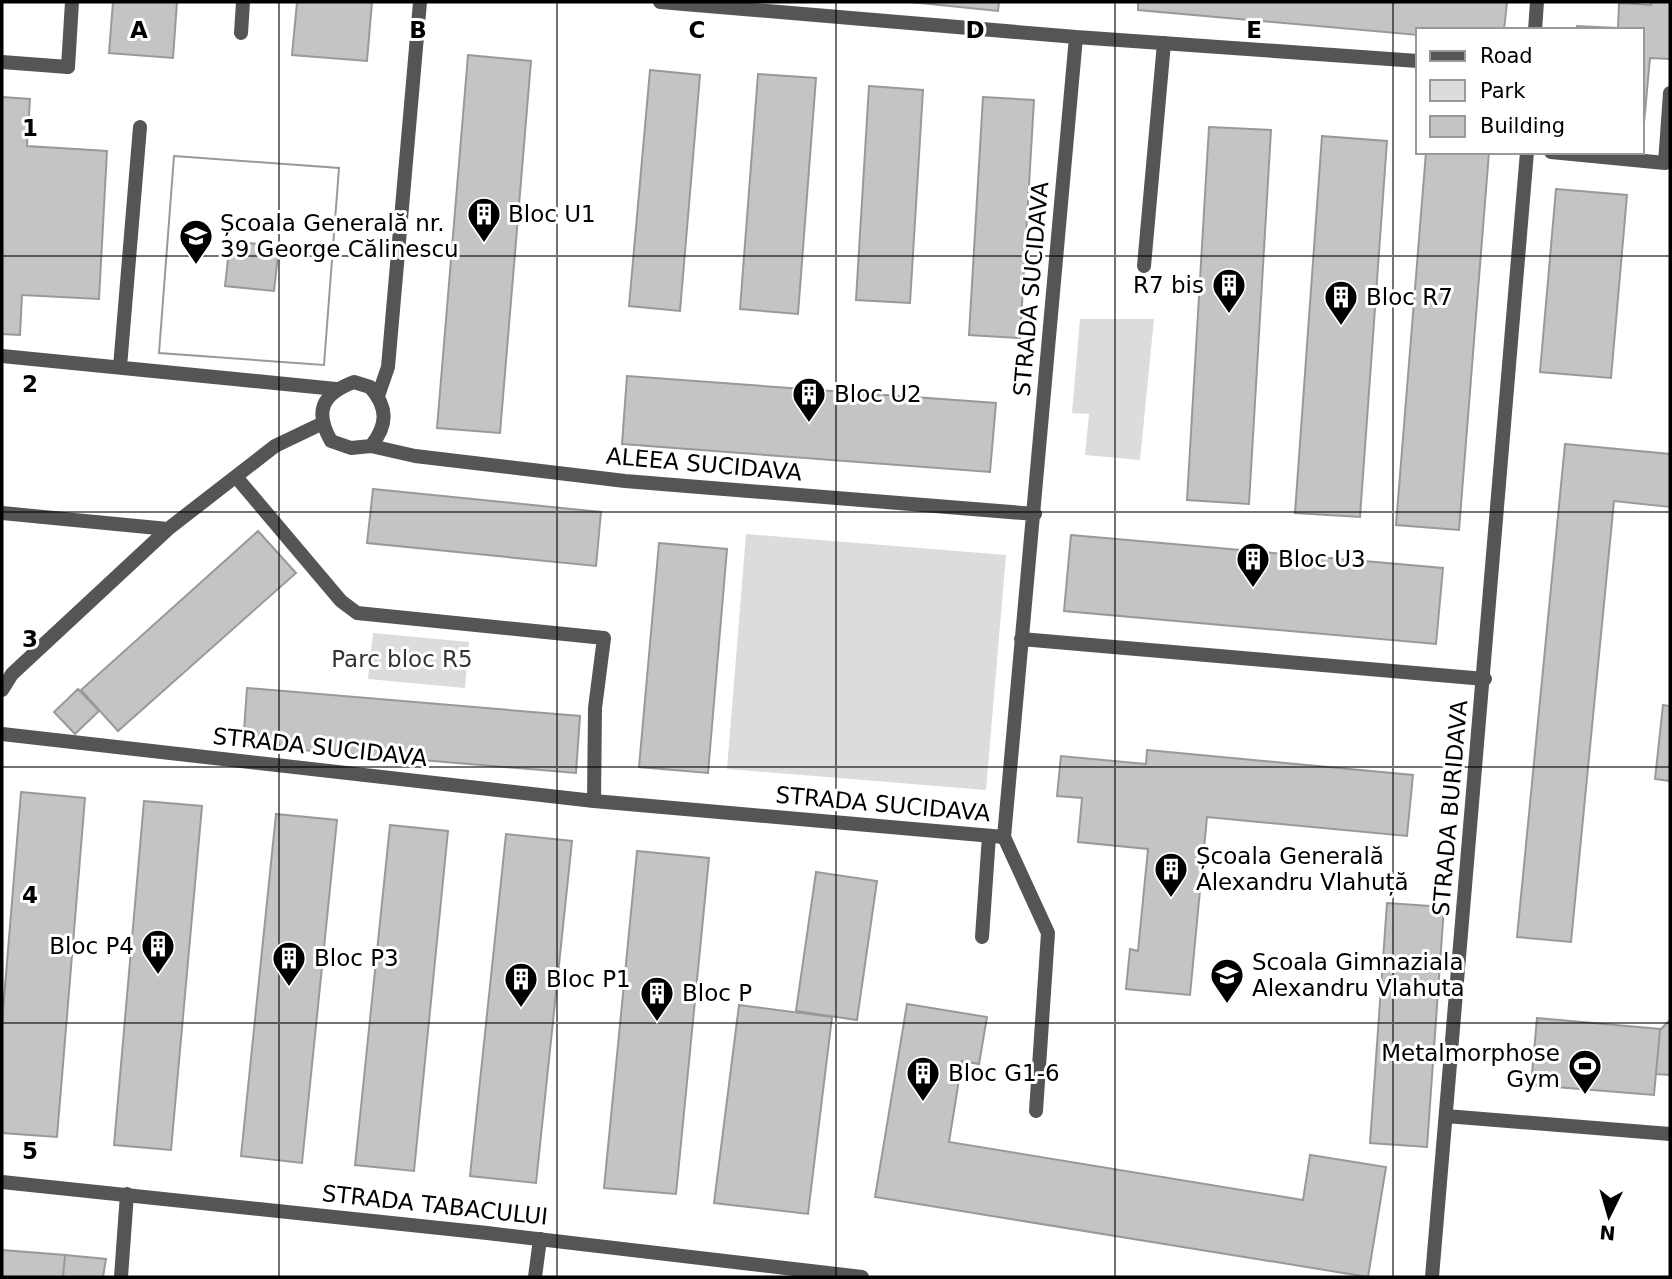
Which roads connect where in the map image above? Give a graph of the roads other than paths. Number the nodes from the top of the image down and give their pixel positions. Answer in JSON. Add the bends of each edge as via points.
{"nodes":[{"id":1,"x":72,"y":2,"type":"edge"},
{"id":2,"x":243,"y":2,"type":"edge"},
{"id":3,"x":420,"y":2,"type":"edge"},
{"id":4,"x":660,"y":2,"type":"edge"},
{"id":5,"x":1537,"y":2,"type":"edge"},
{"id":6,"x":1535,"y":28,"type":"edge"},
{"id":7,"x":241,"y":33,"type":"dead end"},
{"id":8,"x":1076,"y":37,"type":"junction"},
{"id":9,"x":1164,"y":43,"type":"junction"},
{"id":10,"x":1416,"y":61,"type":"edge"},
{"id":11,"x":2,"y":62,"type":"edge"},
{"id":12,"x":1670,"y":93,"type":"edge"},
{"id":13,"x":140,"y":127,"type":"dead end"},
{"id":14,"x":1527,"y":154,"type":"edge"},
{"id":15,"x":1572,"y":154,"type":"edge"},
{"id":16,"x":1144,"y":266,"type":"dead end"},
{"id":17,"x":2,"y":356,"type":"edge"},
{"id":18,"x":120,"y":368,"type":"junction"},
{"id":19,"x":337,"y":389,"type":"junction"},
{"id":20,"x":378,"y":396,"type":"junction"},
{"id":21,"x":321,"y":424,"type":"junction"},
{"id":22,"x":371,"y":446,"type":"junction"},
{"id":23,"x":237,"y":478,"type":"junction"},
{"id":24,"x":2,"y":513,"type":"edge"},
{"id":25,"x":1035,"y":514,"type":"junction"},
{"id":26,"x":168,"y":529,"type":"junction"},
{"id":27,"x":1021,"y":639,"type":"junction"},
{"id":28,"x":1485,"y":679,"type":"junction"},
{"id":29,"x":2,"y":690,"type":"edge"},
{"id":30,"x":2,"y":734,"type":"edge"},
{"id":31,"x":594,"y":801,"type":"junction"},
{"id":32,"x":997,"y":837,"type":"junction"},
{"id":33,"x":982,"y":937,"type":"dead end"},
{"id":34,"x":1035,"y":1111,"type":"dead end"},
{"id":35,"x":1446,"y":1116,"type":"junction"},
{"id":36,"x":1670,"y":1133,"type":"edge"},
{"id":37,"x":3,"y":1183,"type":"edge"},
{"id":38,"x":127,"y":1194,"type":"junction"},
{"id":39,"x":540,"y":1239,"type":"junction"},
{"id":40,"x":121,"y":1277,"type":"edge"},
{"id":41,"x":535,"y":1277,"type":"edge"},
{"id":42,"x":862,"y":1277,"type":"edge"},
{"id":43,"x":1432,"y":1277,"type":"edge"}],
"edges":[{"from":1,"to":11,"type":"street","via":[[68,67]]},
{"from":2,"to":7,"type":"street"},
{"from":3,"to":20,"type":"street","via":[[388,367]]},
{"from":4,"to":8,"type":"street"},
{"from":5,"to":6,"type":"street"},
{"from":8,"to":9,"type":"street"},
{"from":8,"to":25,"type":"street","name":"STRADA SUCIDAVA"},
{"from":9,"to":10,"type":"street"},
{"from":9,"to":16,"type":"street"},
{"from":12,"to":15,"type":"street","via":[[1665,163]]},
{"from":13,"to":18,"type":"street"},
{"from":14,"to":28,"type":"street","name":"STRADA BURIDAVA"},
{"from":17,"to":18,"type":"street"},
{"from":18,"to":19,"type":"street"},
{"from":19,"to":20,"type":"street","via":[[354,382],[370,387]]},
{"from":19,"to":21,"type":"street","via":[[324,403]]},
{"from":20,"to":22,"type":"street","via":[[385,412],[383,432]]},
{"from":21,"to":22,"type":"street","via":[[331,441],[351,448]]},
{"from":21,"to":23,"type":"street","via":[[275,446]]},
{"from":22,"to":25,"type":"street","name":"ALEEA SUCIDAVA","via":[[415,456],[625,481]]},
{"from":23,"to":26,"type":"street"},
{"from":23,"to":31,"type":"street","via":[[341,601],[358,614],[604,638],[595,708]]},
{"from":24,"to":26,"type":"street"},
{"from":25,"to":27,"type":"street","name":"STRADA SUCIDAVA"},
{"from":26,"to":29,"type":"street","via":[[12,674]]},
{"from":27,"to":28,"type":"street","name":"STRADA BURIDAVA"},
{"from":27,"to":32,"type":"street","name":"STRADA SUCIDAVA"},
{"from":28,"to":35,"type":"street","name":"STRADA BURIDAVA"},
{"from":30,"to":31,"type":"street","name":"STRADA SUCIDAVA"},
{"from":31,"to":32,"type":"street","name":"STRADA SUCIDAVA"},
{"from":32,"to":33,"type":"street"},
{"from":32,"to":34,"type":"street","via":[[1048,933]]},
{"from":35,"to":36,"type":"street"},
{"from":35,"to":43,"type":"street","name":"STRADA BURIDAVA"},
{"from":37,"to":38,"type":"street","name":"STRADA TABACULUI"},
{"from":38,"to":39,"type":"street","name":"STRADA TABACULUI"},
{"from":38,"to":40,"type":"street"},
{"from":39,"to":41,"type":"street"},
{"from":39,"to":42,"type":"street","name":"STRADA TABACULUI"}]}
